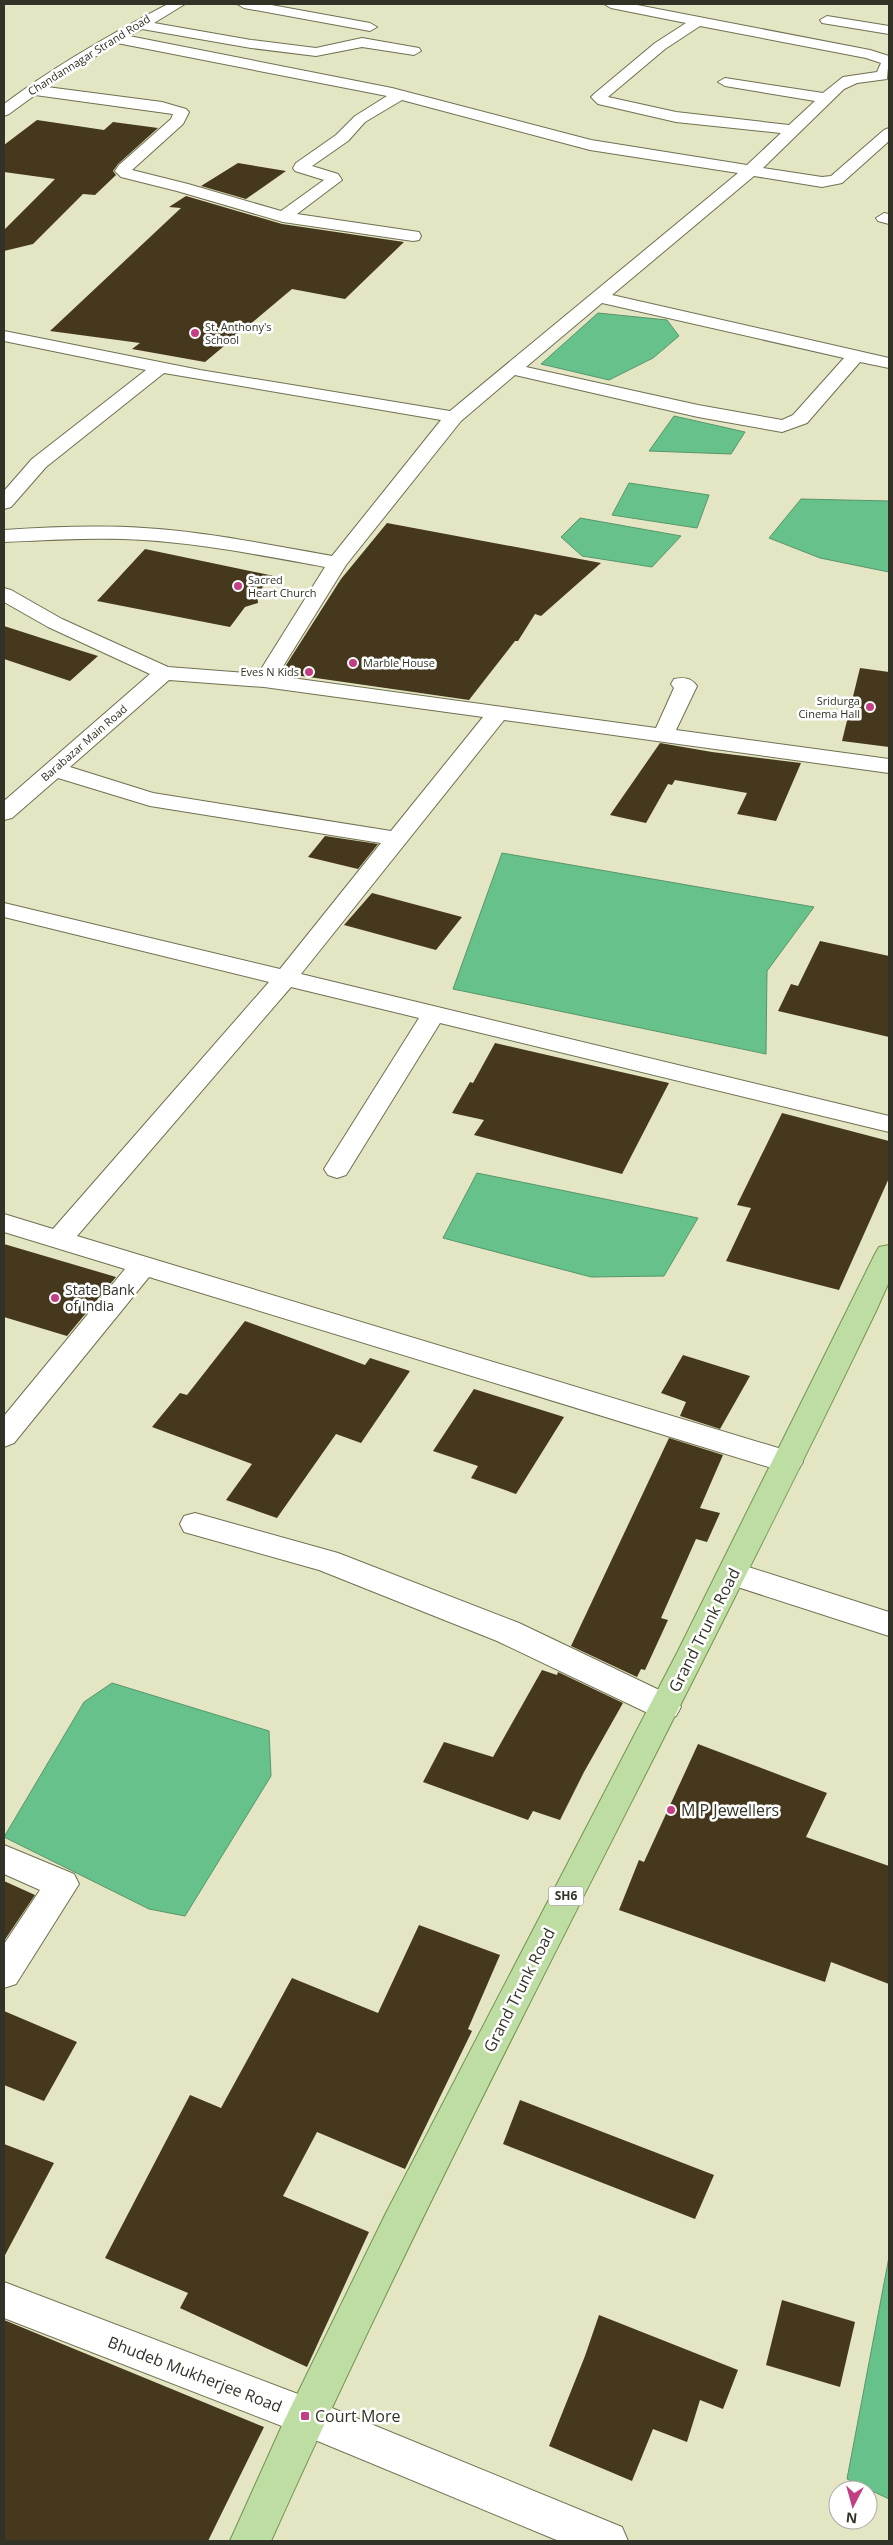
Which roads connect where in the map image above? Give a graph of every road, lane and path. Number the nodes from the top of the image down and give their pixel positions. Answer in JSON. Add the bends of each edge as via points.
{"nodes":[{"id":1,"x":178,"y":4,"type":"edge"},
{"id":2,"x":244,"y":4,"type":"edge"},
{"id":3,"x":611,"y":4,"type":"edge"},
{"id":4,"x":827,"y":20,"type":"dead end"},
{"id":5,"x":697,"y":21,"type":"junction"},
{"id":6,"x":138,"y":24,"type":"junction"},
{"id":7,"x":370,"y":27,"type":"dead end"},
{"id":8,"x":889,"y":30,"type":"edge"},
{"id":9,"x":115,"y":38,"type":"junction"},
{"id":10,"x":414,"y":51,"type":"dead end"},
{"id":11,"x":888,"y":69,"type":"edge"},
{"id":12,"x":725,"y":82,"type":"dead end"},
{"id":13,"x":32,"y":90,"type":"junction"},
{"id":14,"x":400,"y":95,"type":"junction"},
{"id":15,"x":827,"y":98,"type":"junction"},
{"id":16,"x":4,"y":111,"type":"edge"},
{"id":17,"x":794,"y":130,"type":"junction"},
{"id":18,"x":889,"y":133,"type":"edge"},
{"id":19,"x":749,"y":172,"type":"junction"},
{"id":20,"x":283,"y":217,"type":"junction"},
{"id":21,"x":413,"y":236,"type":"dead end"},
{"id":22,"x":600,"y":297,"type":"junction"},
{"id":23,"x":4,"y":336,"type":"edge"},
{"id":24,"x":855,"y":356,"type":"junction"},
{"id":25,"x":889,"y":363,"type":"edge"},
{"id":26,"x":161,"y":367,"type":"junction"},
{"id":27,"x":512,"y":369,"type":"junction"},
{"id":28,"x":454,"y":416,"type":"junction"},
{"id":29,"x":4,"y":503,"type":"edge"},
{"id":30,"x":4,"y":536,"type":"edge"},
{"id":31,"x":338,"y":563,"type":"junction"},
{"id":32,"x":4,"y":594,"type":"edge"},
{"id":33,"x":164,"y":673,"type":"junction"},
{"id":34,"x":264,"y":681,"type":"junction"},
{"id":35,"x":682,"y":684,"type":"dead end"},
{"id":36,"x":498,"y":713,"type":"junction"},
{"id":37,"x":663,"y":735,"type":"junction"},
{"id":38,"x":889,"y":766,"type":"edge"},
{"id":39,"x":53,"y":769,"type":"junction"},
{"id":40,"x":4,"y":813,"type":"edge"},
{"id":41,"x":396,"y":839,"type":"junction"},
{"id":42,"x":4,"y":910,"type":"edge"},
{"id":43,"x":284,"y":980,"type":"junction"},
{"id":44,"x":432,"y":1015,"type":"junction"},
{"id":45,"x":889,"y":1124,"type":"edge"},
{"id":46,"x":338,"y":1169,"type":"dead end"},
{"id":47,"x":4,"y":1223,"type":"edge"},
{"id":48,"x":59,"y":1239,"type":"junction"},
{"id":49,"x":889,"y":1254,"type":"edge"},
{"id":50,"x":144,"y":1264,"type":"junction"},
{"id":51,"x":4,"y":1436,"type":"edge"},
{"id":52,"x":788,"y":1462,"type":"junction"},
{"id":53,"x":195,"y":1524,"type":"dead end"},
{"id":54,"x":733,"y":1574,"type":"junction"},
{"id":55,"x":889,"y":1624,"type":"edge"},
{"id":56,"x":665,"y":1707,"type":"junction"},
{"id":57,"x":4,"y":1860,"type":"edge"},
{"id":58,"x":4,"y":1973,"type":"edge"},
{"id":59,"x":4,"y":2300,"type":"edge"},
{"id":60,"x":305,"y":2416,"type":"junction"},
{"id":61,"x":250,"y":2541,"type":"edge"},
{"id":62,"x":608,"y":2541,"type":"edge"}],
"edges":[{"from":1,"to":6,"type":"street","name":"Chandannagar Strand Road"},
{"from":2,"to":7,"type":"street"},
{"from":3,"to":5,"type":"street"},
{"from":4,"to":8,"type":"street"},
{"from":5,"to":11,"type":"street","via":[[870,54]]},
{"from":5,"to":17,"type":"street","via":[[660,46],[599,97],[603,101],[676,117]]},
{"from":6,"to":9,"type":"street","name":"Chandannagar Strand Road"},
{"from":6,"to":10,"type":"street","via":[[316,52],[327,52],[352,43]]},
{"from":9,"to":13,"type":"street","name":"Chandannagar Strand Road"},
{"from":9,"to":14,"type":"street"},
{"from":11,"to":15,"type":"street","via":[[844,82]]},
{"from":12,"to":15,"type":"street"},
{"from":13,"to":16,"type":"street","name":"Chandannagar Strand Road"},
{"from":13,"to":20,"type":"street","via":[[181,112],[178,121],[123,171]]},
{"from":14,"to":19,"type":"street","via":[[590,145]]},
{"from":14,"to":20,"type":"street","via":[[360,119],[342,138],[302,166],[305,171],[334,180]]},
{"from":15,"to":17,"type":"street"},
{"from":17,"to":19,"type":"street"},
{"from":18,"to":19,"type":"street","via":[[836,180],[829,182]]},
{"from":19,"to":22,"type":"street"},
{"from":20,"to":21,"type":"street"},
{"from":22,"to":24,"type":"street"},
{"from":22,"to":27,"type":"street"},
{"from":23,"to":26,"type":"street"},
{"from":24,"to":25,"type":"street"},
{"from":24,"to":27,"type":"street","via":[[800,418],[782,426],[714,415]]},
{"from":26,"to":28,"type":"street"},
{"from":26,"to":29,"type":"street","via":[[39,463]]},
{"from":27,"to":28,"type":"street"},
{"from":28,"to":31,"type":"street"},
{"from":30,"to":31,"type":"street","via":[[105,532],[145,534],[194,538]]},
{"from":31,"to":34,"type":"street"},
{"from":32,"to":33,"type":"street","via":[[54,623]]},
{"from":33,"to":34,"type":"street"},
{"from":33,"to":39,"type":"street","name":"Barabazar Main Road"},
{"from":34,"to":36,"type":"street"},
{"from":35,"to":37,"type":"street","via":[[686,686],[683,696]]},
{"from":36,"to":37,"type":"street"},
{"from":36,"to":41,"type":"street"},
{"from":37,"to":38,"type":"street"},
{"from":39,"to":40,"type":"street","name":"Barabazar Main Road"},
{"from":39,"to":41,"type":"street","via":[[150,799]]},
{"from":41,"to":43,"type":"street"},
{"from":42,"to":43,"type":"street"},
{"from":43,"to":44,"type":"street"},
{"from":43,"to":48,"type":"street"},
{"from":44,"to":45,"type":"street"},
{"from":44,"to":46,"type":"street"},
{"from":47,"to":48,"type":"street"},
{"from":48,"to":50,"type":"street"},
{"from":49,"to":52,"type":"main road","name":"Grand Trunk Road","number":"SH6"},
{"from":50,"to":51,"type":"street"},
{"from":50,"to":52,"type":"street"},
{"from":52,"to":54,"type":"main road","name":"Grand Trunk Road","number":"SH6"},
{"from":53,"to":56,"type":"street","via":[[327,1561],[508,1632]]},
{"from":54,"to":55,"type":"street"},
{"from":54,"to":56,"type":"main road","name":"Grand Trunk Road","number":"SH6"},
{"from":56,"to":60,"type":"main road","name":"Grand Trunk Road","number":"SH6","via":[[413,2194]]},
{"from":57,"to":58,"type":"street","via":[[62,1884]]},
{"from":59,"to":60,"type":"street","name":"Bhudeb Mukherjee Road"},
{"from":60,"to":61,"type":"main road","name":"Grand Trunk Road","number":"SH6"},
{"from":60,"to":62,"type":"street","name":"Bhudeb Mukherjee Road"}]}
